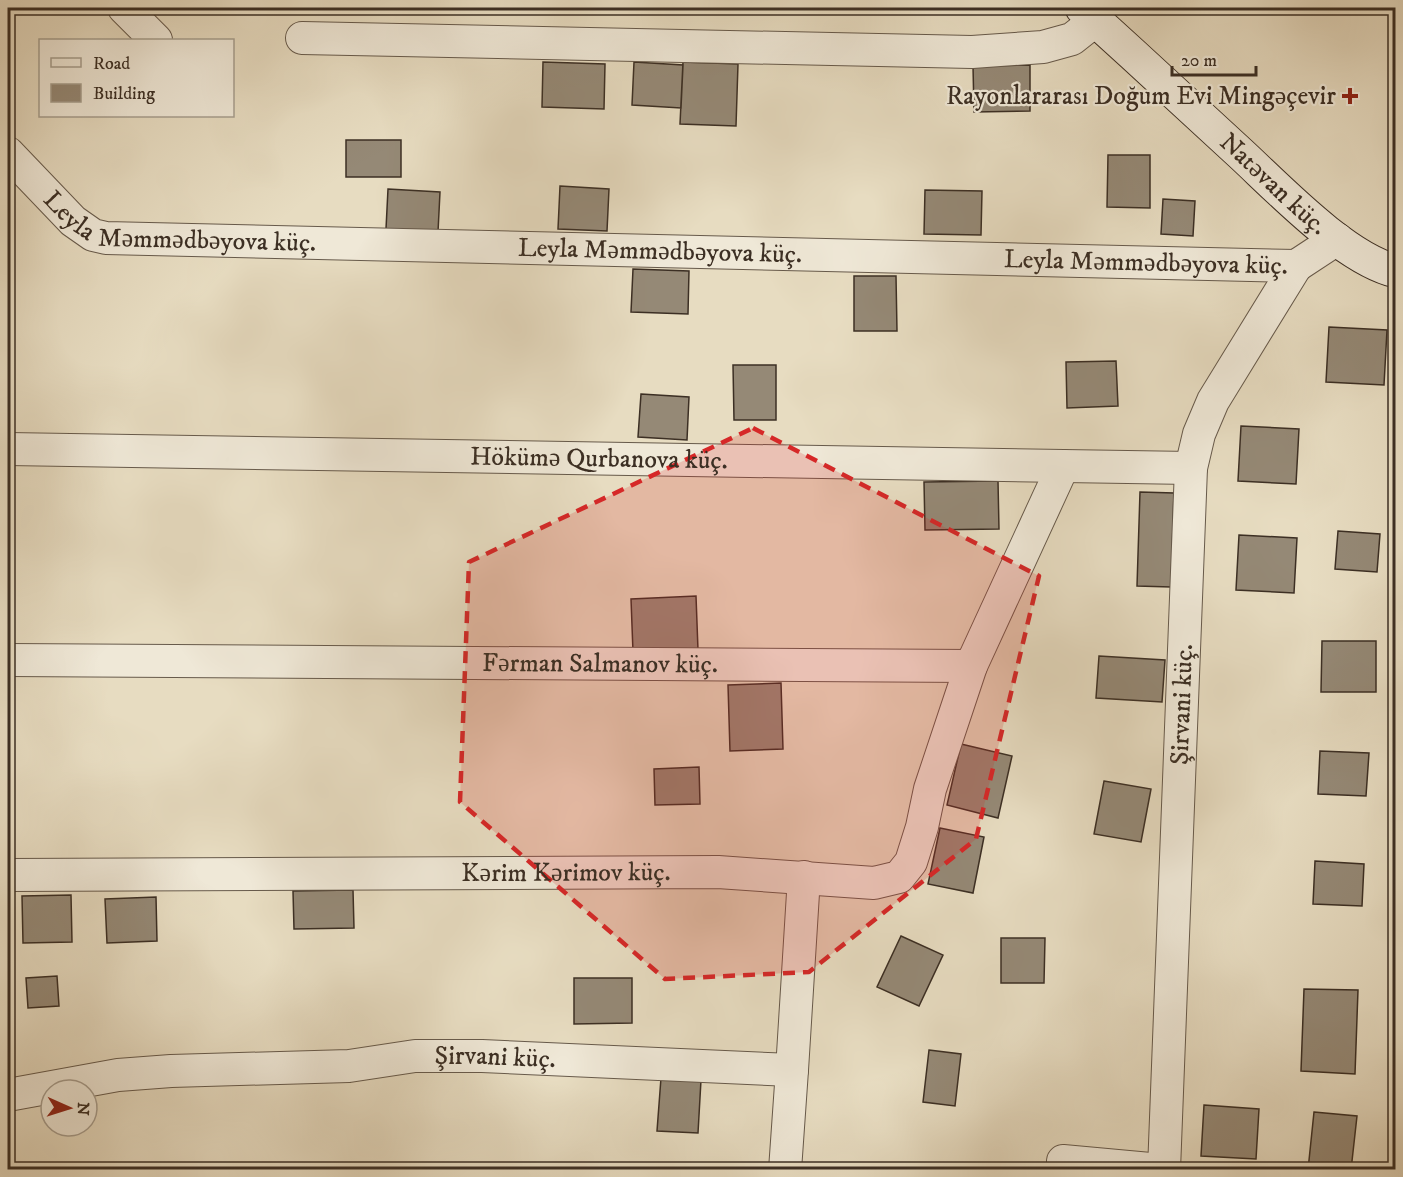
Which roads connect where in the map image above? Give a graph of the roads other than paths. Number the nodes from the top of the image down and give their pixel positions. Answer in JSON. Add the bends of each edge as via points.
{"nodes":[{"id":1,"x":124,"y":8,"type":"edge"},
{"id":2,"x":1089,"y":14,"type":"edge"},
{"id":3,"x":302,"y":38,"type":"dead end"},
{"id":4,"x":155,"y":39,"type":"edge"},
{"id":5,"x":8,"y":153,"type":"edge"},
{"id":6,"x":1337,"y":239,"type":"junction"},
{"id":7,"x":1296,"y":266,"type":"junction"},
{"id":8,"x":1395,"y":271,"type":"edge"},
{"id":9,"x":8,"y":449,"type":"edge"},
{"id":10,"x":1063,"y":466,"type":"junction"},
{"id":11,"x":1191,"y":468,"type":"junction"},
{"id":12,"x":8,"y":660,"type":"edge"},
{"id":13,"x":971,"y":666,"type":"junction"},
{"id":14,"x":8,"y":875,"type":"edge"},
{"id":15,"x":804,"y":877,"type":"junction"},
{"id":16,"x":792,"y":1070,"type":"junction"},
{"id":17,"x":8,"y":1095,"type":"edge"},
{"id":18,"x":1063,"y":1161,"type":"dead end"},
{"id":19,"x":784,"y":1170,"type":"edge"},
{"id":20,"x":1163,"y":1170,"type":"edge"}],
"edges":[{"from":1,"to":4,"type":"street"},
{"from":2,"to":3,"type":"street","via":[[1072,39],[1042,47],[972,52]]},
{"from":2,"to":6,"type":"street","name":"Natəvan küç."},
{"from":5,"to":7,"type":"street","name":"Leyla Məmmədbəyova küç.","via":[[73,221],[93,236],[106,238]]},
{"from":6,"to":7,"type":"street","name":"Leyla Məmmədbəyova küç."},
{"from":6,"to":8,"type":"street","name":"Natəvan küç.","via":[[1364,259]]},
{"from":7,"to":11,"type":"street","name":"Şirvani küç.","via":[[1213,401],[1199,434]]},
{"from":9,"to":10,"type":"street","name":"Hökümə Qurbanova küç."},
{"from":10,"to":11,"type":"street","name":"Hökümə Qurbanova küç."},
{"from":10,"to":13,"type":"street"},
{"from":11,"to":20,"type":"street","name":"Şirvani küç."},
{"from":12,"to":13,"type":"street","name":"Fərman Salmanov küç."},
{"from":13,"to":15,"type":"street","name":"Kərim Kərimov küç.","via":[[930,789],[911,862],[899,876],[874,883]]},
{"from":14,"to":15,"type":"street","name":"Kərim Kərimov küç.","via":[[718,872]]},
{"from":15,"to":16,"type":"street"},
{"from":16,"to":17,"type":"street","name":"Şirvani küç.","via":[[416,1056],[349,1066],[118,1075]]},
{"from":16,"to":19,"type":"street"},
{"from":18,"to":20,"type":"street"}]}
